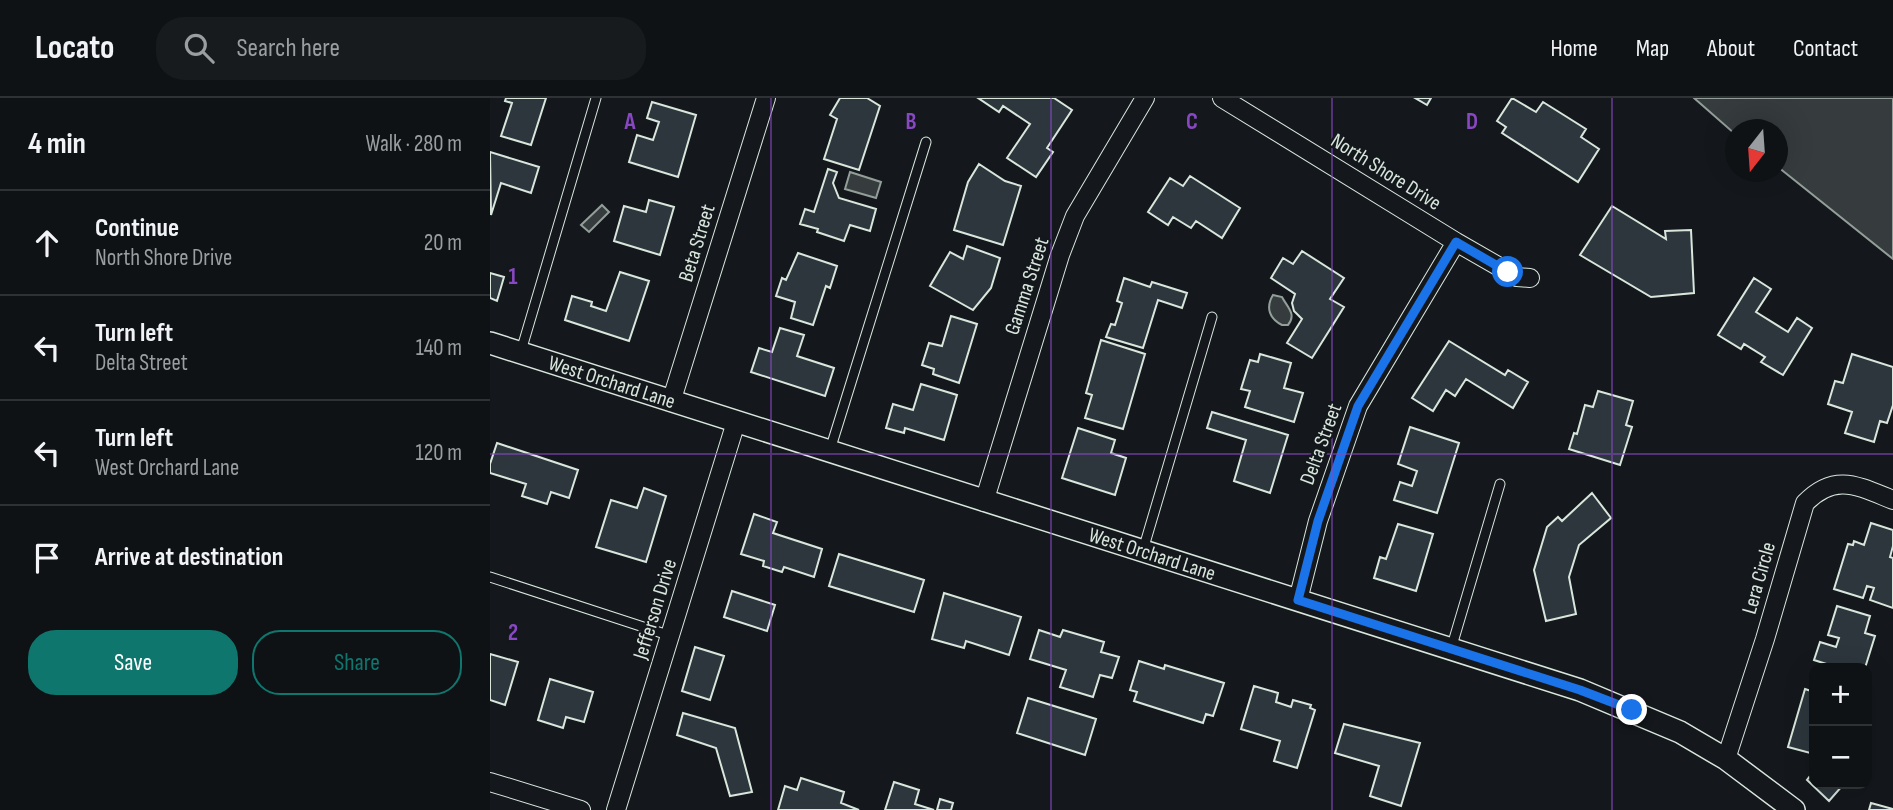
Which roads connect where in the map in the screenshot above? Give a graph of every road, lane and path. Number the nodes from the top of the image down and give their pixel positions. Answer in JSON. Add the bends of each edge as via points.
{"nodes":[{"id":1,"x":596,"y":98,"type":"edge"},
{"id":2,"x":766,"y":98,"type":"edge"},
{"id":3,"x":1145,"y":98,"type":"edge"},
{"id":4,"x":1222,"y":98,"type":"edge"},
{"id":5,"x":926,"y":142,"type":"dead end"},
{"id":6,"x":1456,"y":242,"type":"junction"},
{"id":7,"x":1530,"y":278,"type":"dead end"},
{"id":8,"x":1212,"y":317,"type":"dead end"},
{"id":9,"x":490,"y":344,"type":"edge"},
{"id":10,"x":520,"y":353,"type":"junction"},
{"id":11,"x":671,"y":402,"type":"junction"},
{"id":12,"x":736,"y":422,"type":"junction"},
{"id":13,"x":830,"y":452,"type":"junction"},
{"id":14,"x":1500,"y":484,"type":"dead end"},
{"id":15,"x":1893,"y":500,"type":"edge"},
{"id":16,"x":984,"y":502,"type":"junction"},
{"id":17,"x":1143,"y":552,"type":"junction"},
{"id":18,"x":490,"y":577,"type":"edge"},
{"id":19,"x":1298,"y":600,"type":"junction"},
{"id":20,"x":671,"y":636,"type":"junction"},
{"id":21,"x":1451,"y":649,"type":"junction"},
{"id":22,"x":1726,"y":759,"type":"junction"},
{"id":23,"x":490,"y":782,"type":"edge"},
{"id":24,"x":582,"y":810,"type":"edge"},
{"id":25,"x":616,"y":810,"type":"edge"},
{"id":26,"x":1794,"y":810,"type":"edge"}],
"edges":[{"from":1,"to":10,"type":"lane"},
{"from":2,"to":11,"type":"street","name":"Beta Street"},
{"from":3,"to":16,"type":"street","name":"Gamma Street","via":[[1070,229]]},
{"from":4,"to":6,"type":"street","name":"North Shore Drive"},
{"from":5,"to":13,"type":"lane"},
{"from":6,"to":7,"type":"street","name":"North Shore Drive","via":[[1517,276]]},
{"from":6,"to":19,"type":"street","name":"Delta Street","via":[[1358,406],[1318,521]]},
{"from":8,"to":17,"type":"lane"},
{"from":9,"to":10,"type":"street","name":"West Orchard Lane"},
{"from":10,"to":11,"type":"street","name":"West Orchard Lane"},
{"from":11,"to":12,"type":"street","name":"West Orchard Lane"},
{"from":12,"to":13,"type":"street","name":"West Orchard Lane"},
{"from":12,"to":20,"type":"street","name":"Jefferson Drive"},
{"from":13,"to":16,"type":"street","name":"West Orchard Lane"},
{"from":14,"to":21,"type":"lane"},
{"from":15,"to":22,"type":"street","name":"Lera Circle","via":[[1838,483],[1805,503]]},
{"from":16,"to":17,"type":"street","name":"West Orchard Lane"},
{"from":17,"to":19,"type":"street","name":"West Orchard Lane"},
{"from":18,"to":20,"type":"lane"},
{"from":19,"to":21,"type":"street","name":"West Orchard Lane"},
{"from":20,"to":25,"type":"street","name":"Jefferson Drive"},
{"from":21,"to":22,"type":"street","name":"West Orchard Lane","via":[[1632,710]]},
{"from":22,"to":26,"type":"street","name":"West Orchard Lane"},
{"from":23,"to":24,"type":"street"}]}
